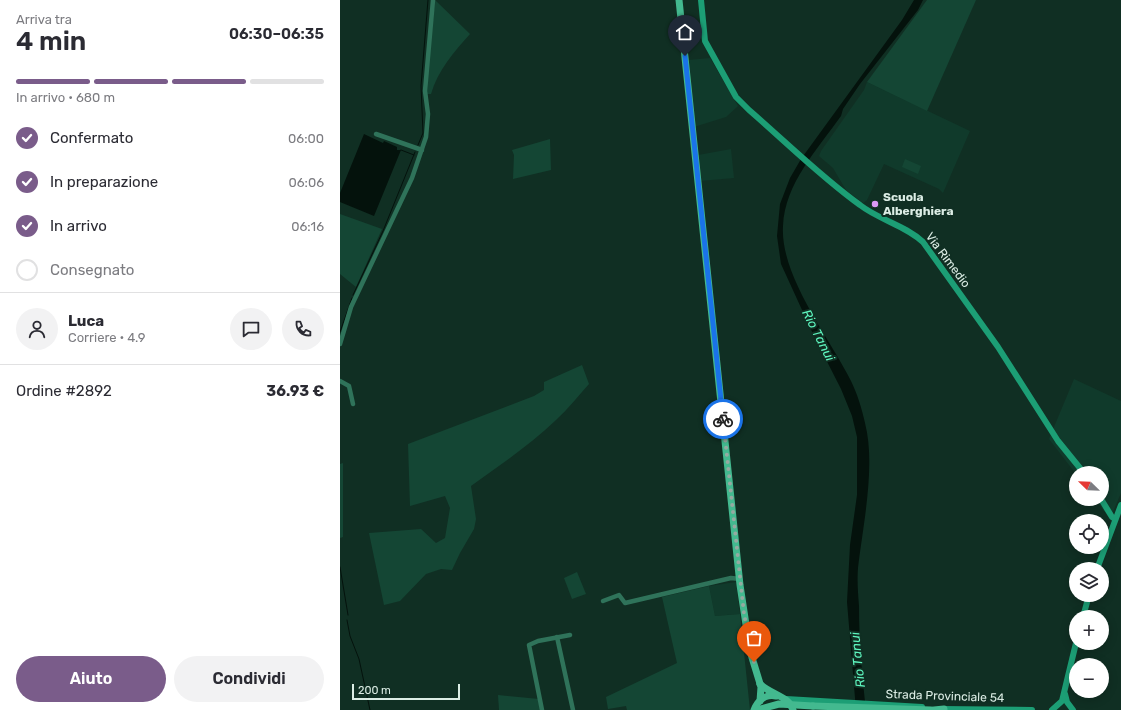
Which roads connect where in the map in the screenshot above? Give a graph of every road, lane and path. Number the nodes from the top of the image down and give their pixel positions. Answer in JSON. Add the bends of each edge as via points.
{"nodes":[{"id":1,"x":433,"y":0,"type":"edge"},
{"id":2,"x":686,"y":0,"type":"edge"},
{"id":3,"x":701,"y":0,"type":"edge"},
{"id":4,"x":680,"y":4,"type":"edge"},
{"id":5,"x":376,"y":134,"type":"dead end"},
{"id":6,"x":422,"y":150,"type":"junction"},
{"id":7,"x":340,"y":344,"type":"edge"},
{"id":8,"x":340,"y":381,"type":"edge"},
{"id":9,"x":351,"y":401,"type":"dead end"},
{"id":10,"x":1078,"y":466,"type":"edge"},
{"id":11,"x":1104,"y":506,"type":"edge"},
{"id":12,"x":1108,"y":506,"type":"edge"},
{"id":13,"x":1120,"y":506,"type":"edge"},
{"id":14,"x":1115,"y":519,"type":"junction"},
{"id":15,"x":1100,"y":562,"type":"edge"},
{"id":16,"x":740,"y":579,"type":"junction"},
{"id":17,"x":603,"y":601,"type":"dead end"},
{"id":18,"x":570,"y":635,"type":"dead end"},
{"id":19,"x":557,"y":637,"type":"junction"},
{"id":20,"x":1074,"y":650,"type":"edge"},
{"id":21,"x":760,"y":684,"type":"junction"},
{"id":22,"x":1064,"y":692,"type":"junction"},
{"id":23,"x":782,"y":697,"type":"junction"},
{"id":24,"x":760,"y":701,"type":"junction"},
{"id":25,"x":813,"y":706,"type":"junction"},
{"id":26,"x":881,"y":706,"type":"junction"},
{"id":27,"x":944,"y":709,"type":"edge"},
{"id":28,"x":1072,"y":709,"type":"edge"},
{"id":29,"x":542,"y":710,"type":"edge"},
{"id":30,"x":573,"y":710,"type":"edge"},
{"id":31,"x":756,"y":710,"type":"edge"},
{"id":32,"x":793,"y":710,"type":"edge"},
{"id":33,"x":932,"y":710,"type":"edge"},
{"id":34,"x":1032,"y":710,"type":"edge"},
{"id":35,"x":1052,"y":710,"type":"edge"}],
"edges":[{"from":1,"to":6,"type":"street","via":[[425,91],[428,125]]},
{"from":2,"to":4,"type":"main road"},
{"from":3,"to":10,"type":"street","name":"Via Rimedio","via":[[705,41],[736,97],[861,206],[883,220],[916,235],[929,248],[998,347],[1058,441]]},
{"from":4,"to":16,"type":"main road"},
{"from":5,"to":6,"type":"street"},
{"from":6,"to":7,"type":"street","via":[[412,178],[351,307]]},
{"from":8,"to":9,"type":"street","via":[[349,386]]},
{"from":11,"to":14,"type":"street"},
{"from":12,"to":13,"type":"street"},
{"from":13,"to":14,"type":"street"},
{"from":14,"to":15,"type":"street"},
{"from":16,"to":17,"type":"street","via":[[730,578],[625,603],[616,594]]},
{"from":16,"to":21,"type":"main road","via":[[750,651]]},
{"from":18,"to":19,"type":"street"},
{"from":19,"to":29,"type":"street","via":[[538,641],[529,646]]},
{"from":19,"to":30,"type":"street"},
{"from":20,"to":22,"type":"street"},
{"from":21,"to":23,"type":"main road","via":[[767,691]]},
{"from":21,"to":24,"type":"main road"},
{"from":22,"to":28,"type":"street"},
{"from":22,"to":35,"type":"street","via":[[1062,701]]},
{"from":23,"to":24,"type":"main road","via":[[769,696]]},
{"from":23,"to":26,"type":"street","name":"Strada Provinciale 54"},
{"from":23,"to":32,"type":"main road"},
{"from":24,"to":31,"type":"main road"},
{"from":25,"to":26,"type":"main road"},
{"from":25,"to":31,"type":"main road","bridge":true,"via":[[779,704]]},
{"from":25,"to":32,"type":"street","bridge":true},
{"from":26,"to":27,"type":"street","name":"Strada Provinciale 54"},
{"from":26,"to":33,"type":"main road"},
{"from":27,"to":33,"type":"main road"},
{"from":27,"to":34,"type":"street","name":"Strada Provinciale 54"}]}
